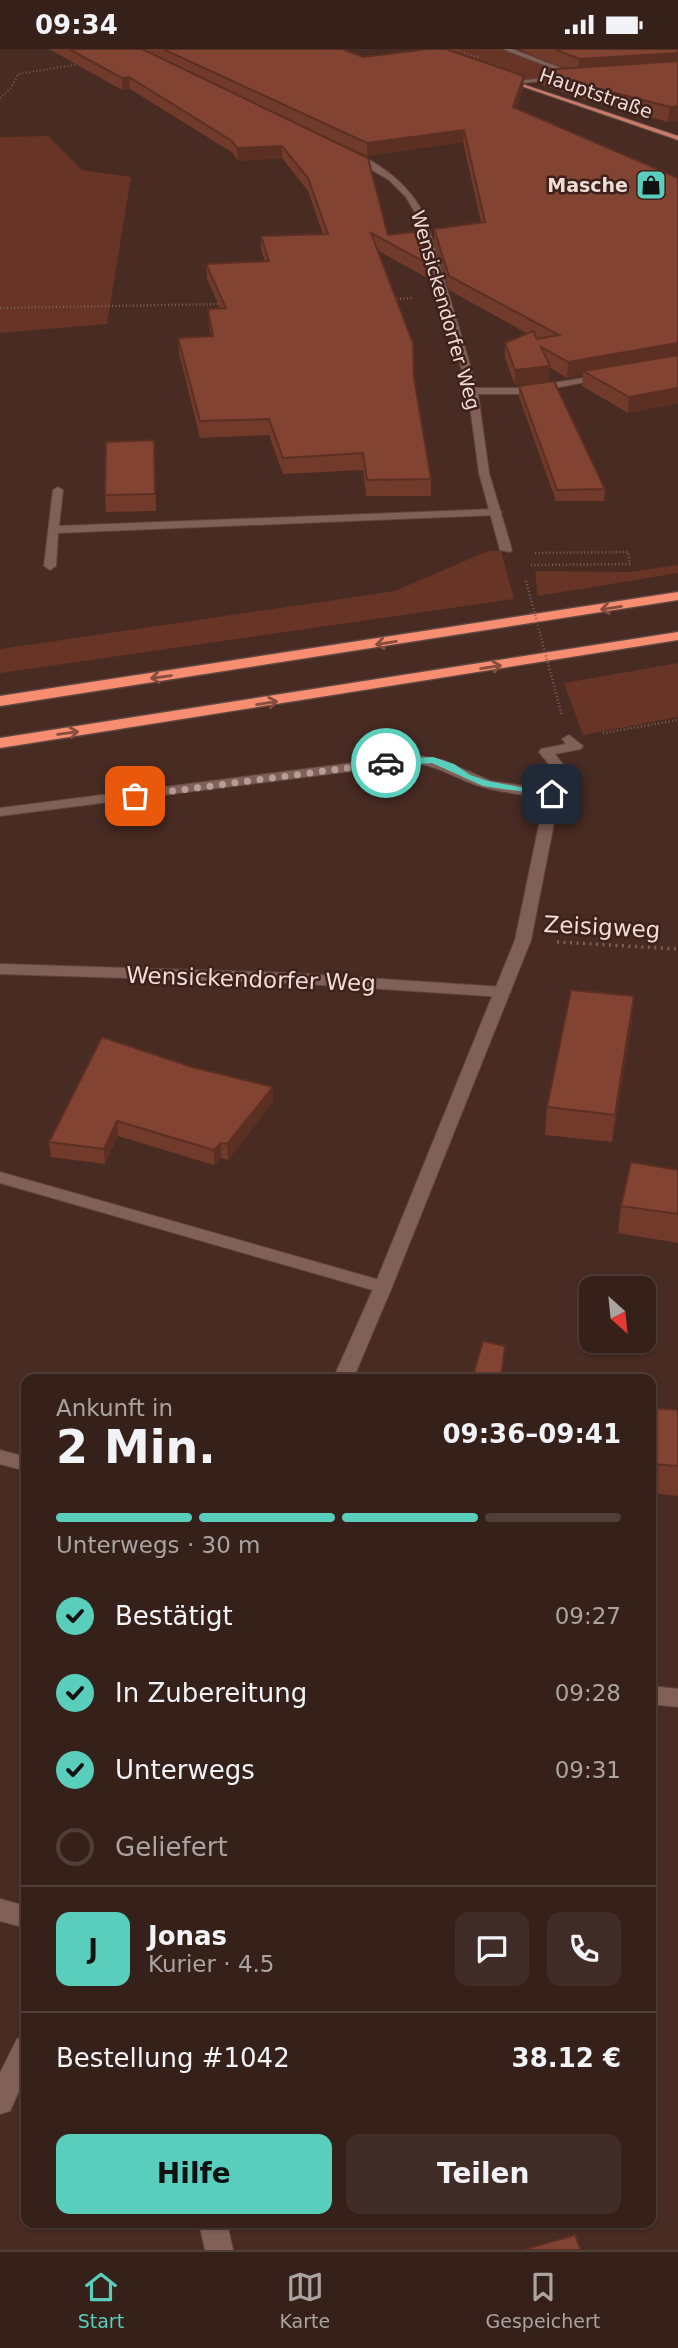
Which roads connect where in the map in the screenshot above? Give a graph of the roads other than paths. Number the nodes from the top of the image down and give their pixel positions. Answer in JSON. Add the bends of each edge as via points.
{"nodes":[{"id":1,"x":506,"y":49,"type":"edge"},
{"id":2,"x":495,"y":75,"type":"edge"},
{"id":3,"x":577,"y":76,"type":"junction"},
{"id":4,"x":589,"y":76,"type":"edge"},
{"id":5,"x":514,"y":82,"type":"junction"},
{"id":6,"x":678,"y":138,"type":"edge"},
{"id":7,"x":339,"y":148,"type":"edge"},
{"id":8,"x":614,"y":375,"type":"edge"},
{"id":9,"x":473,"y":391,"type":"junction"},
{"id":10,"x":58,"y":490,"type":"dead end"},
{"id":11,"x":496,"y":512,"type":"junction"},
{"id":12,"x":53,"y":530,"type":"junction"},
{"id":13,"x":506,"y":550,"type":"road end"},
{"id":14,"x":50,"y":566,"type":"dead end"},
{"id":15,"x":678,"y":596,"type":"edge"},
{"id":16,"x":678,"y":636,"type":"edge"},
{"id":17,"x":0,"y":701,"type":"edge"},
{"id":18,"x":569,"y":739,"type":"road end"},
{"id":19,"x":0,"y":743,"type":"edge"},
{"id":20,"x":552,"y":794,"type":"junction"},
{"id":21,"x":0,"y":812,"type":"edge"},
{"id":22,"x":0,"y":969,"type":"edge"},
{"id":23,"x":503,"y":992,"type":"junction"},
{"id":24,"x":0,"y":1177,"type":"edge"},
{"id":25,"x":383,"y":1287,"type":"junction"},
{"id":26,"x":345,"y":1374,"type":"edge"},
{"id":27,"x":0,"y":1457,"type":"edge"},
{"id":28,"x":21,"y":1463,"type":"edge"},
{"id":29,"x":656,"y":1696,"type":"edge"},
{"id":30,"x":678,"y":1698,"type":"edge"},
{"id":31,"x":0,"y":1910,"type":"edge"},
{"id":32,"x":21,"y":1916,"type":"edge"},
{"id":33,"x":21,"y":2058,"type":"edge"},
{"id":34,"x":0,"y":2102,"type":"edge"},
{"id":35,"x":214,"y":2228,"type":"edge"},
{"id":36,"x":219,"y":2250,"type":"edge"}],
"edges":[{"from":1,"to":3,"type":"street","name":"Hauptstraße"},
{"from":2,"to":5,"type":"main road","name":"Hauptstraße"},
{"from":3,"to":4,"type":"street"},
{"from":3,"to":5,"type":"street"},
{"from":5,"to":6,"type":"main road","name":"Hauptstraße"},
{"from":7,"to":9,"type":"street","name":"Wensickendorfer Weg","via":[[398,182],[414,200]]},
{"from":8,"to":9,"type":"street","via":[[524,391]]},
{"from":9,"to":11,"type":"street","name":"Wensickendorfer Weg","via":[[484,473]]},
{"from":10,"to":12,"type":"street"},
{"from":11,"to":12,"type":"street"},
{"from":11,"to":13,"type":"street","name":"Wensickendorfer Weg"},
{"from":12,"to":14,"type":"street"},
{"from":15,"to":17,"type":"highway","one_way":true},
{"from":19,"to":16,"type":"highway","one_way":true},
{"from":18,"to":20,"type":"street","via":[[576,746],[546,753],[558,767]]},
{"from":20,"to":21,"type":"street","via":[[486,784],[451,766],[415,759]]},
{"from":20,"to":23,"type":"street","via":[[523,940]]},
{"from":22,"to":23,"type":"street","name":"Wensickendorfer Weg","via":[[291,978]]},
{"from":23,"to":25,"type":"street"},
{"from":24,"to":25,"type":"street"},
{"from":25,"to":26,"type":"street"},
{"from":27,"to":28,"type":"street"},
{"from":29,"to":30,"type":"street"},
{"from":31,"to":32,"type":"street"},
{"from":33,"to":34,"type":"street"},
{"from":35,"to":36,"type":"street"}]}
